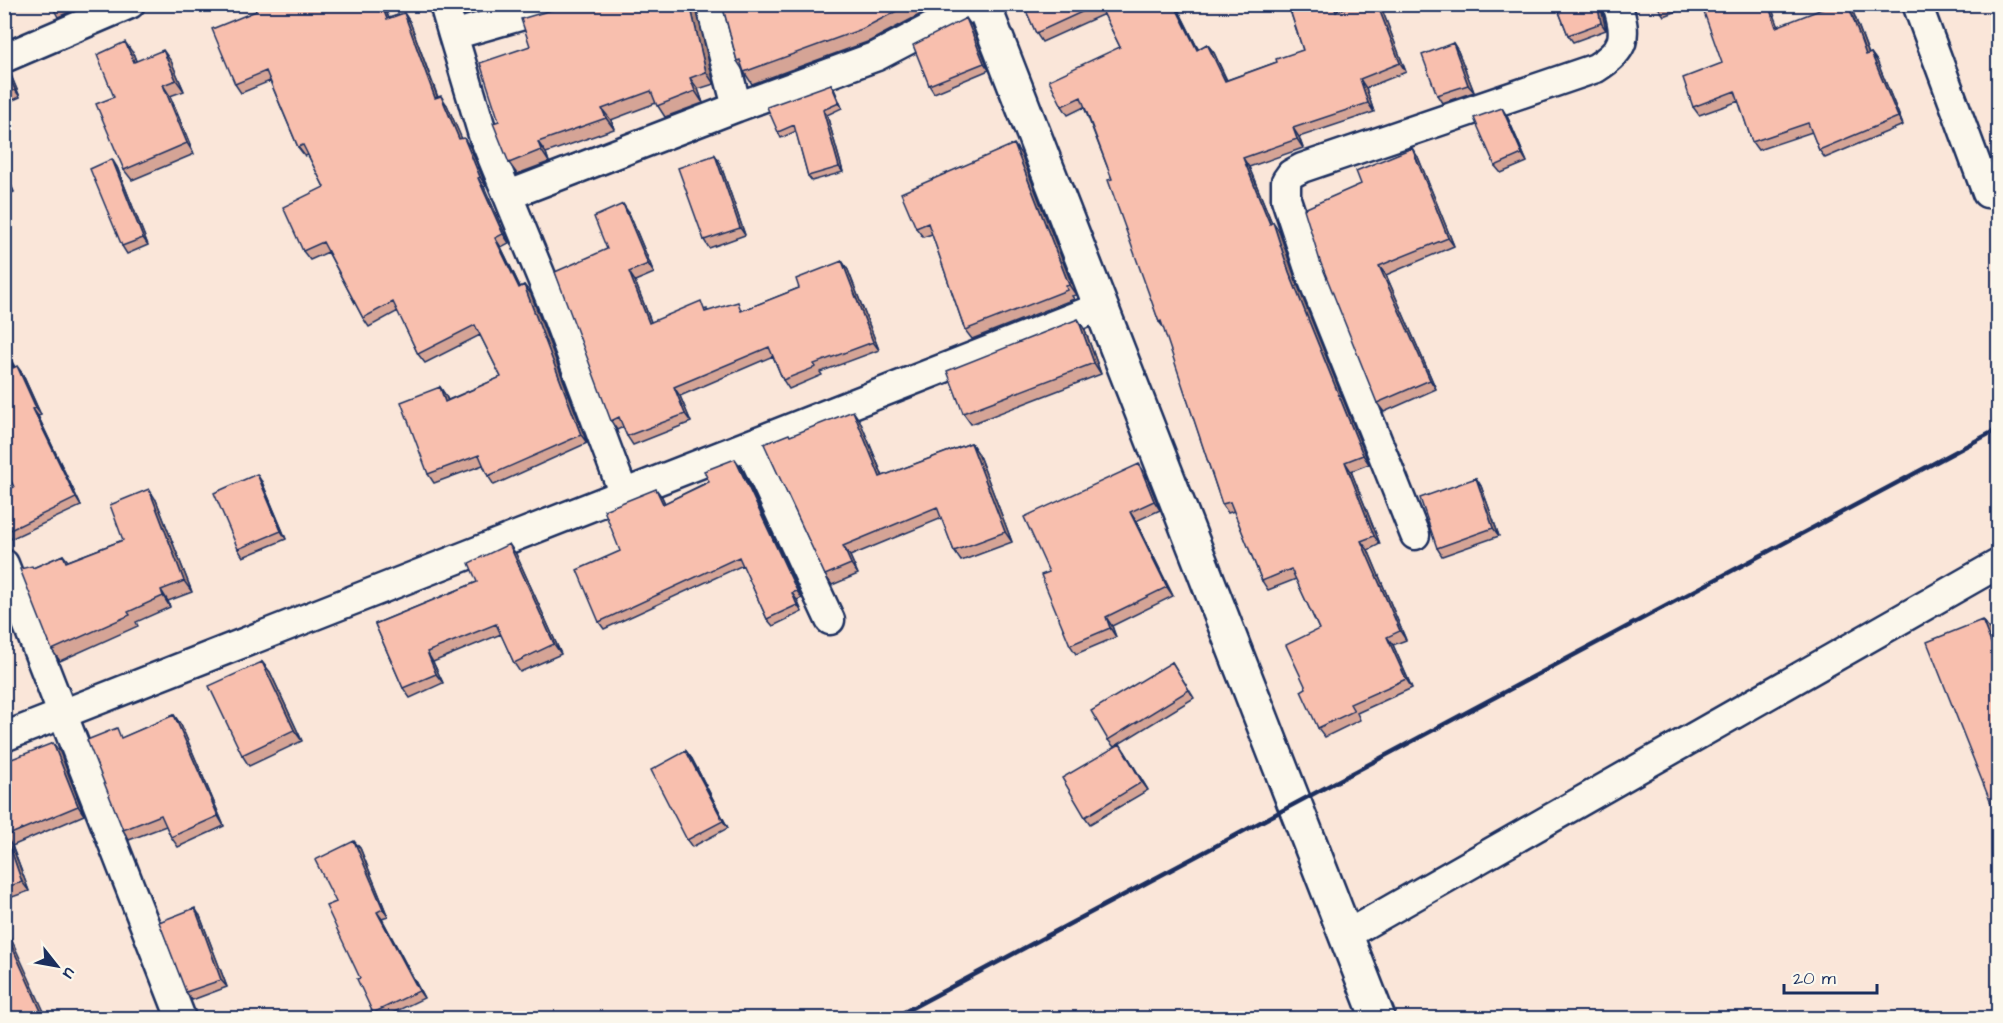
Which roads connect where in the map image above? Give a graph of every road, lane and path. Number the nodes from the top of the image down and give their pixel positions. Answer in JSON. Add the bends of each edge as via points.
{"nodes":[{"id":1,"x":130,"y":4,"type":"edge"},
{"id":2,"x":444,"y":4,"type":"edge"},
{"id":3,"x":562,"y":4,"type":"edge"},
{"id":4,"x":710,"y":4,"type":"edge"},
{"id":5,"x":976,"y":4,"type":"edge"},
{"id":6,"x":983,"y":4,"type":"edge"},
{"id":7,"x":1617,"y":4,"type":"edge"},
{"id":8,"x":1917,"y":4,"type":"edge"},
{"id":9,"x":453,"y":36,"type":"junction"},
{"id":10,"x":4,"y":58,"type":"edge"},
{"id":11,"x":737,"y":107,"type":"junction"},
{"id":12,"x":1987,"y":193,"type":"dead end"},
{"id":13,"x":508,"y":195,"type":"junction"},
{"id":14,"x":1101,"y":306,"type":"junction"},
{"id":15,"x":749,"y":447,"type":"junction"},
{"id":16,"x":623,"y":492,"type":"junction"},
{"id":17,"x":1415,"y":535,"type":"dead end"},
{"id":18,"x":4,"y":564,"type":"edge"},
{"id":19,"x":1998,"y":564,"type":"edge"},
{"id":20,"x":830,"y":620,"type":"dead end"},
{"id":21,"x":62,"y":714,"type":"junction"},
{"id":22,"x":4,"y":737,"type":"edge"},
{"id":23,"x":1346,"y":935,"type":"junction"},
{"id":24,"x":182,"y":1018,"type":"edge"},
{"id":25,"x":1378,"y":1018,"type":"edge"}],
"edges":[{"from":1,"to":10,"type":"street"},
{"from":2,"to":9,"type":"street"},
{"from":3,"to":9,"type":"street"},
{"from":4,"to":11,"type":"street"},
{"from":5,"to":11,"type":"street","via":[[877,56]]},
{"from":6,"to":14,"type":"street"},
{"from":7,"to":17,"type":"street","via":[[1624,39],[1615,56],[1596,68],[1302,168],[1286,182],[1286,199],[1311,275]]},
{"from":8,"to":12,"type":"street"},
{"from":9,"to":13,"type":"street","via":[[483,135]]},
{"from":11,"to":13,"type":"street"},
{"from":13,"to":16,"type":"street"},
{"from":14,"to":15,"type":"street"},
{"from":14,"to":23,"type":"street"},
{"from":15,"to":16,"type":"street"},
{"from":15,"to":20,"type":"street"},
{"from":16,"to":21,"type":"street"},
{"from":18,"to":21,"type":"street"},
{"from":19,"to":23,"type":"street"},
{"from":21,"to":22,"type":"street"},
{"from":21,"to":24,"type":"street"},
{"from":23,"to":25,"type":"street"}]}
